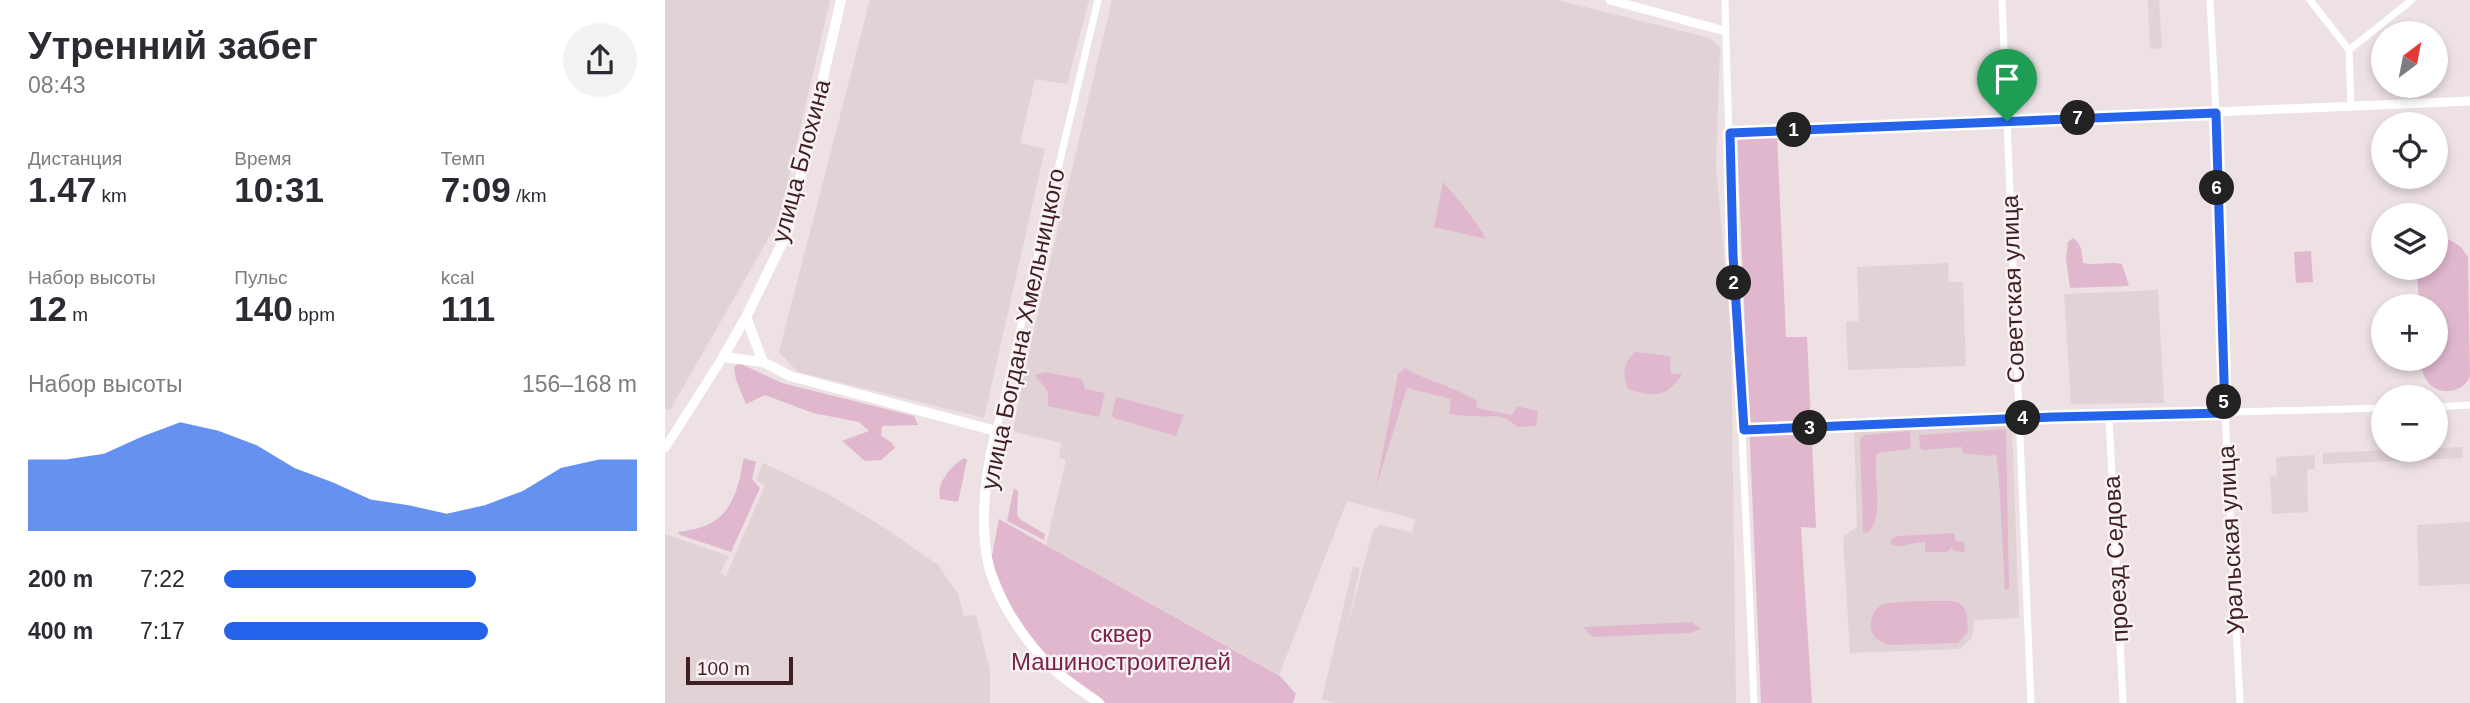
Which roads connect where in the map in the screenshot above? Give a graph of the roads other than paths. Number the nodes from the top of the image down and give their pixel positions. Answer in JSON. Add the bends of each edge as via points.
{"nodes":[{"id":1,"x":841,"y":0,"type":"edge"},
{"id":2,"x":1098,"y":0,"type":"edge"},
{"id":3,"x":1611,"y":0,"type":"edge"},
{"id":4,"x":1725,"y":0,"type":"edge"},
{"id":5,"x":2002,"y":0,"type":"edge"},
{"id":6,"x":2210,"y":0,"type":"edge"},
{"id":7,"x":2309,"y":0,"type":"edge"},
{"id":8,"x":2412,"y":0,"type":"edge"},
{"id":9,"x":1725,"y":31,"type":"junction"},
{"id":10,"x":2349,"y":50,"type":"junction"},
{"id":11,"x":2470,"y":101,"type":"edge"},
{"id":12,"x":2351,"y":106,"type":"junction"},
{"id":13,"x":2216,"y":113,"type":"junction"},
{"id":14,"x":2007,"y":121,"type":"junction"},
{"id":15,"x":1730,"y":133,"type":"junction"},
{"id":16,"x":746,"y":317,"type":"junction"},
{"id":17,"x":723,"y":357,"type":"junction"},
{"id":18,"x":763,"y":362,"type":"junction"},
{"id":19,"x":2470,"y":405,"type":"edge"},
{"id":20,"x":2448,"y":406,"type":"edge"},
{"id":21,"x":2371,"y":408,"type":"edge"},
{"id":22,"x":2225,"y":413,"type":"junction"},
{"id":23,"x":2109,"y":416,"type":"junction"},
{"id":24,"x":2019,"y":419,"type":"junction"},
{"id":25,"x":996,"y":430,"type":"junction"},
{"id":26,"x":1744,"y":430,"type":"junction"},
{"id":27,"x":665,"y":448,"type":"edge"},
{"id":28,"x":1099,"y":703,"type":"edge"},
{"id":29,"x":1754,"y":703,"type":"edge"},
{"id":30,"x":2031,"y":703,"type":"edge"},
{"id":31,"x":2123,"y":703,"type":"edge"},
{"id":32,"x":2240,"y":703,"type":"edge"}],
"edges":[{"from":1,"to":16,"type":"main road","name":"улица Блохина","via":[[788,231]]},
{"from":2,"to":25,"type":"street","name":"улица Богдана Хмельницкого"},
{"from":3,"to":9,"type":"street"},
{"from":4,"to":9,"type":"street"},
{"from":5,"to":14,"type":"street","name":"Советская улица"},
{"from":6,"to":13,"type":"street","name":"Уральская улица"},
{"from":7,"to":10,"type":"street"},
{"from":8,"to":10,"type":"street"},
{"from":9,"to":15,"type":"street"},
{"from":10,"to":12,"type":"street"},
{"from":11,"to":12,"type":"street"},
{"from":12,"to":13,"type":"street"},
{"from":13,"to":14,"type":"street"},
{"from":13,"to":22,"type":"street","name":"Уральская улица"},
{"from":14,"to":15,"type":"street"},
{"from":14,"to":24,"type":"street","name":"Советская улица"},
{"from":15,"to":26,"type":"street"},
{"from":16,"to":17,"type":"main road","name":"улица Блохина"},
{"from":16,"to":18,"type":"main road"},
{"from":17,"to":18,"type":"main road"},
{"from":17,"to":27,"type":"street","name":"улица Блохина"},
{"from":18,"to":25,"type":"main road","via":[[790,376]]},
{"from":19,"to":20,"type":"street"},
{"from":21,"to":22,"type":"street"},
{"from":22,"to":23,"type":"street"},
{"from":22,"to":32,"type":"street","name":"Уральская улица"},
{"from":23,"to":24,"type":"street"},
{"from":23,"to":31,"type":"street","name":"проезд Седова"},
{"from":24,"to":26,"type":"street"},
{"from":24,"to":30,"type":"street","name":"Советская улица"},
{"from":25,"to":28,"type":"main road","name":"улица Богдана Хмельницкого","via":[[985,516],[988,559],[1000,594],[1046,662]]},
{"from":26,"to":29,"type":"street"}]}
